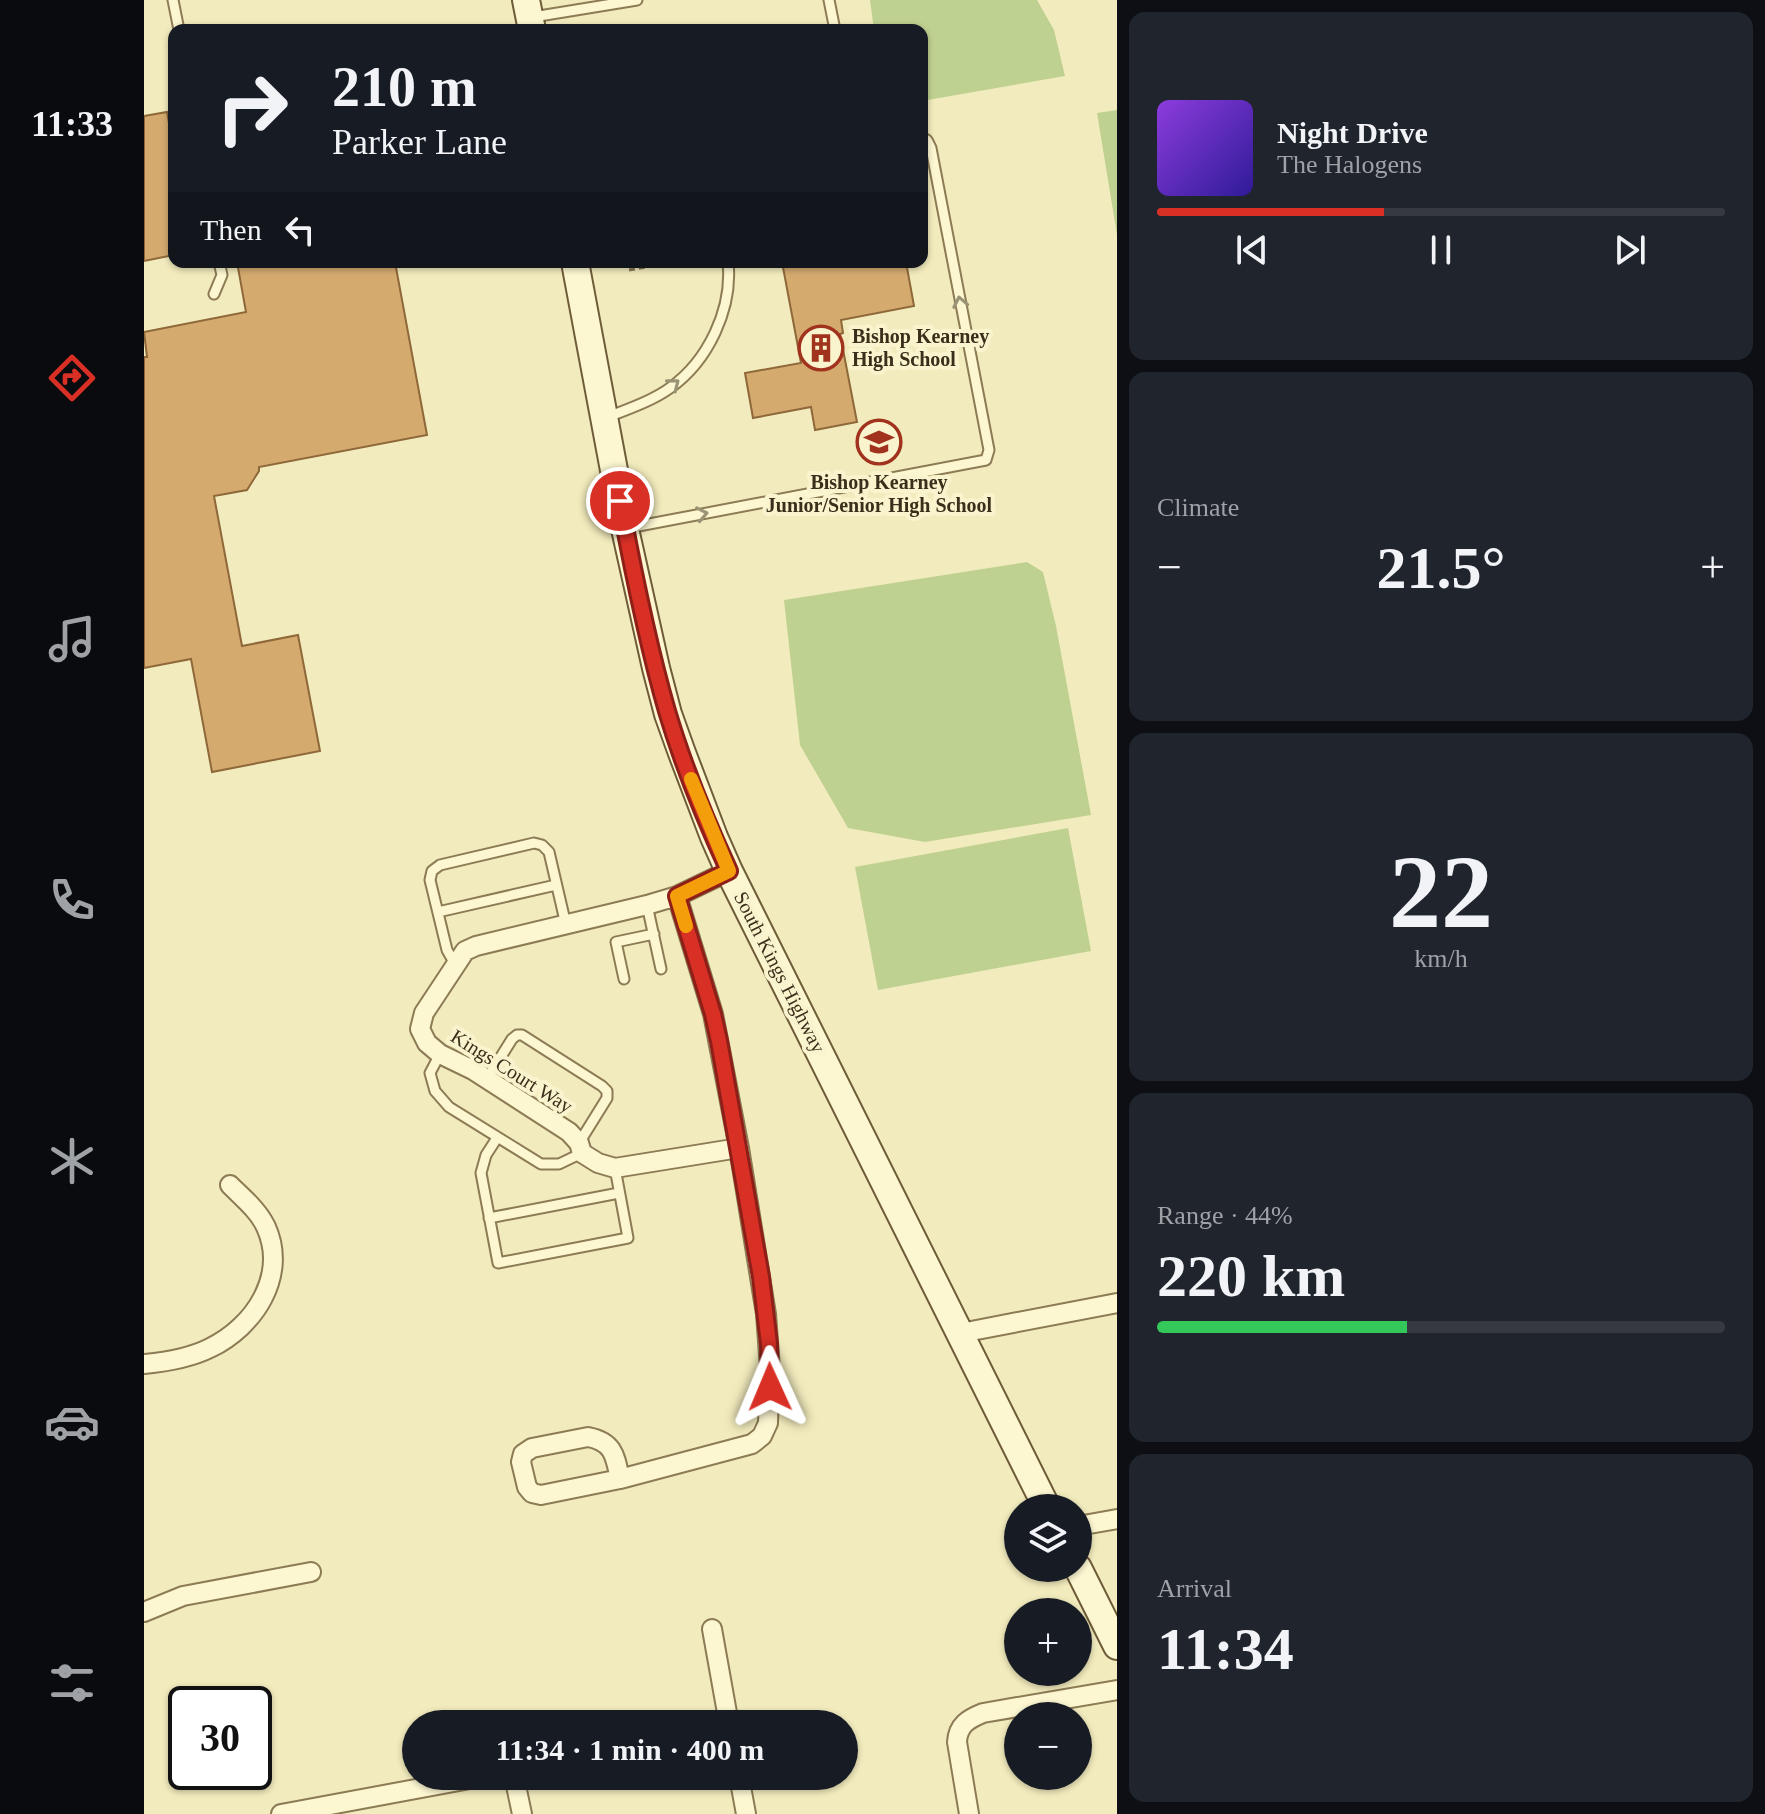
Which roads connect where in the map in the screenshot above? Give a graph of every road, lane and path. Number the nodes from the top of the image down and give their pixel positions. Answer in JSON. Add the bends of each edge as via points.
{"nodes":[{"id":1,"x":173,"y":0,"type":"edge"},
{"id":2,"x":637,"y":0,"type":"edge"},
{"id":3,"x":829,"y":0,"type":"edge"},
{"id":4,"x":529,"y":16,"type":"edge"},
{"id":5,"x":178,"y":24,"type":"edge"},
{"id":6,"x":834,"y":24,"type":"edge"},
{"id":7,"x":928,"y":142,"type":"edge"},
{"id":8,"x":220,"y":268,"type":"edge"},
{"id":9,"x":576,"y":268,"type":"edge"},
{"id":10,"x":640,"y":268,"type":"edge"},
{"id":11,"x":729,"y":268,"type":"edge"},
{"id":12,"x":629,"y":270,"type":"dead end"},
{"id":13,"x":214,"y":294,"type":"dead end"},
{"id":14,"x":605,"y":419,"type":"junction"},
{"id":15,"x":625,"y":529,"type":"junction"},
{"id":16,"x":729,"y":871,"type":"junction"},
{"id":17,"x":556,"y":885,"type":"junction"},
{"id":18,"x":677,"y":896,"type":"junction"},
{"id":19,"x":647,"y":905,"type":"junction"},
{"id":20,"x":438,"y":912,"type":"junction"},
{"id":21,"x":566,"y":925,"type":"junction"},
{"id":22,"x":654,"y":934,"type":"junction"},
{"id":23,"x":455,"y":964,"type":"junction"},
{"id":24,"x":661,"y":969,"type":"dead end"},
{"id":25,"x":624,"y":979,"type":"dead end"},
{"id":26,"x":440,"y":1054,"type":"junction"},
{"id":27,"x":486,"y":1080,"type":"junction"},
{"id":28,"x":497,"y":1138,"type":"junction"},
{"id":29,"x":580,"y":1148,"type":"junction"},
{"id":30,"x":739,"y":1148,"type":"junction"},
{"id":31,"x":615,"y":1168,"type":"junction"},
{"id":32,"x":230,"y":1185,"type":"dead end"},
{"id":33,"x":619,"y":1193,"type":"junction"},
{"id":34,"x":489,"y":1218,"type":"junction"},
{"id":35,"x":1117,"y":1303,"type":"edge"},
{"id":36,"x":961,"y":1333,"type":"junction"},
{"id":37,"x":144,"y":1364,"type":"edge"},
{"id":38,"x":620,"y":1479,"type":"junction"},
{"id":39,"x":1040,"y":1494,"type":"edge"},
{"id":40,"x":1117,"y":1519,"type":"edge"},
{"id":41,"x":1092,"y":1523,"type":"edge"},
{"id":42,"x":311,"y":1572,"type":"dead end"},
{"id":43,"x":1085,"y":1582,"type":"edge"},
{"id":44,"x":144,"y":1612,"type":"edge"},
{"id":45,"x":712,"y":1629,"type":"dead end"},
{"id":46,"x":1117,"y":1646,"type":"edge"},
{"id":47,"x":1117,"y":1690,"type":"edge"},
{"id":48,"x":726,"y":1710,"type":"edge"},
{"id":49,"x":411,"y":1790,"type":"edge"},
{"id":50,"x":517,"y":1790,"type":"edge"},
{"id":51,"x":742,"y":1790,"type":"edge"},
{"id":52,"x":283,"y":1814,"type":"edge"},
{"id":53,"x":522,"y":1814,"type":"edge"},
{"id":54,"x":746,"y":1814,"type":"edge"},
{"id":55,"x":969,"y":1814,"type":"edge"}],
"edges":[{"from":1,"to":5,"type":"lane"},
{"from":2,"to":4,"type":"lane"},
{"from":3,"to":6,"type":"lane"},
{"from":15,"to":7,"type":"lane","one_way":true,"via":[[986,460],[989,450]]},
{"from":8,"to":13,"type":"lane"},
{"from":9,"to":14,"type":"main road","name":"South Kings Highway"},
{"from":10,"to":12,"type":"path"},
{"from":14,"to":11,"type":"lane","one_way":true,"via":[[668,390],[696,364],[719,324]]},
{"from":14,"to":15,"type":"main road","name":"South Kings Highway"},
{"from":15,"to":16,"type":"main road","name":"South Kings Highway","via":[[668,714]]},
{"from":16,"to":18,"type":"street","name":"Kings Court Way"},
{"from":16,"to":36,"type":"main road","name":"South Kings Highway"},
{"from":17,"to":20,"type":"lane"},
{"from":17,"to":20,"type":"lane","via":[[549,852],[534,843],[440,865],[430,880]]},
{"from":17,"to":21,"type":"lane"},
{"from":18,"to":19,"type":"street","name":"Kings Court Way"},
{"from":18,"to":30,"type":"street","via":[[713,1014]]},
{"from":19,"to":21,"type":"street","name":"Kings Court Way"},
{"from":19,"to":22,"type":"lane"},
{"from":20,"to":23,"type":"lane"},
{"from":21,"to":23,"type":"street","name":"Kings Court Way","via":[[476,946]]},
{"from":22,"to":24,"type":"lane"},
{"from":22,"to":25,"type":"lane","via":[[616,942]]},
{"from":23,"to":26,"type":"street","name":"Kings Court Way","via":[[424,1013],[420,1029]]},
{"from":26,"to":27,"type":"street","name":"Kings Court Way"},
{"from":26,"to":28,"type":"lane","via":[[430,1073],[435,1091],[449,1107]]},
{"from":27,"to":29,"type":"street","name":"Kings Court Way","via":[[569,1132]]},
{"from":27,"to":29,"type":"lane","via":[[512,1039],[522,1035],[602,1086],[607,1098]]},
{"from":28,"to":29,"type":"lane","via":[[541,1164],[559,1164]]},
{"from":28,"to":34,"type":"lane","via":[[481,1173]]},
{"from":29,"to":31,"type":"street","name":"Kings Court Way","via":[[598,1163]]},
{"from":30,"to":31,"type":"street"},
{"from":30,"to":38,"type":"street","via":[[766,1314],[768,1423],[752,1444]]},
{"from":31,"to":33,"type":"lane"},
{"from":32,"to":37,"type":"street","via":[[266,1228],[272,1249],[269,1287],[231,1337],[186,1356]]},
{"from":33,"to":34,"type":"lane"},
{"from":33,"to":34,"type":"lane","via":[[628,1238],[599,1244],[498,1263]]},
{"from":35,"to":36,"type":"street"},
{"from":36,"to":39,"type":"main road","name":"South Kings Highway"},
{"from":38,"to":38,"type":"street","via":[[541,1495],[527,1487],[521,1462],[532,1448],[588,1437],[609,1446]]},
{"from":40,"to":41,"type":"street"},
{"from":42,"to":44,"type":"street","via":[[183,1596]]},
{"from":43,"to":46,"type":"main road"},
{"from":45,"to":48,"type":"street"},
{"from":47,"to":55,"type":"street","via":[[971,1717],[957,1742]]},
{"from":49,"to":52,"type":"street"},
{"from":50,"to":53,"type":"street"},
{"from":51,"to":54,"type":"street"}]}
